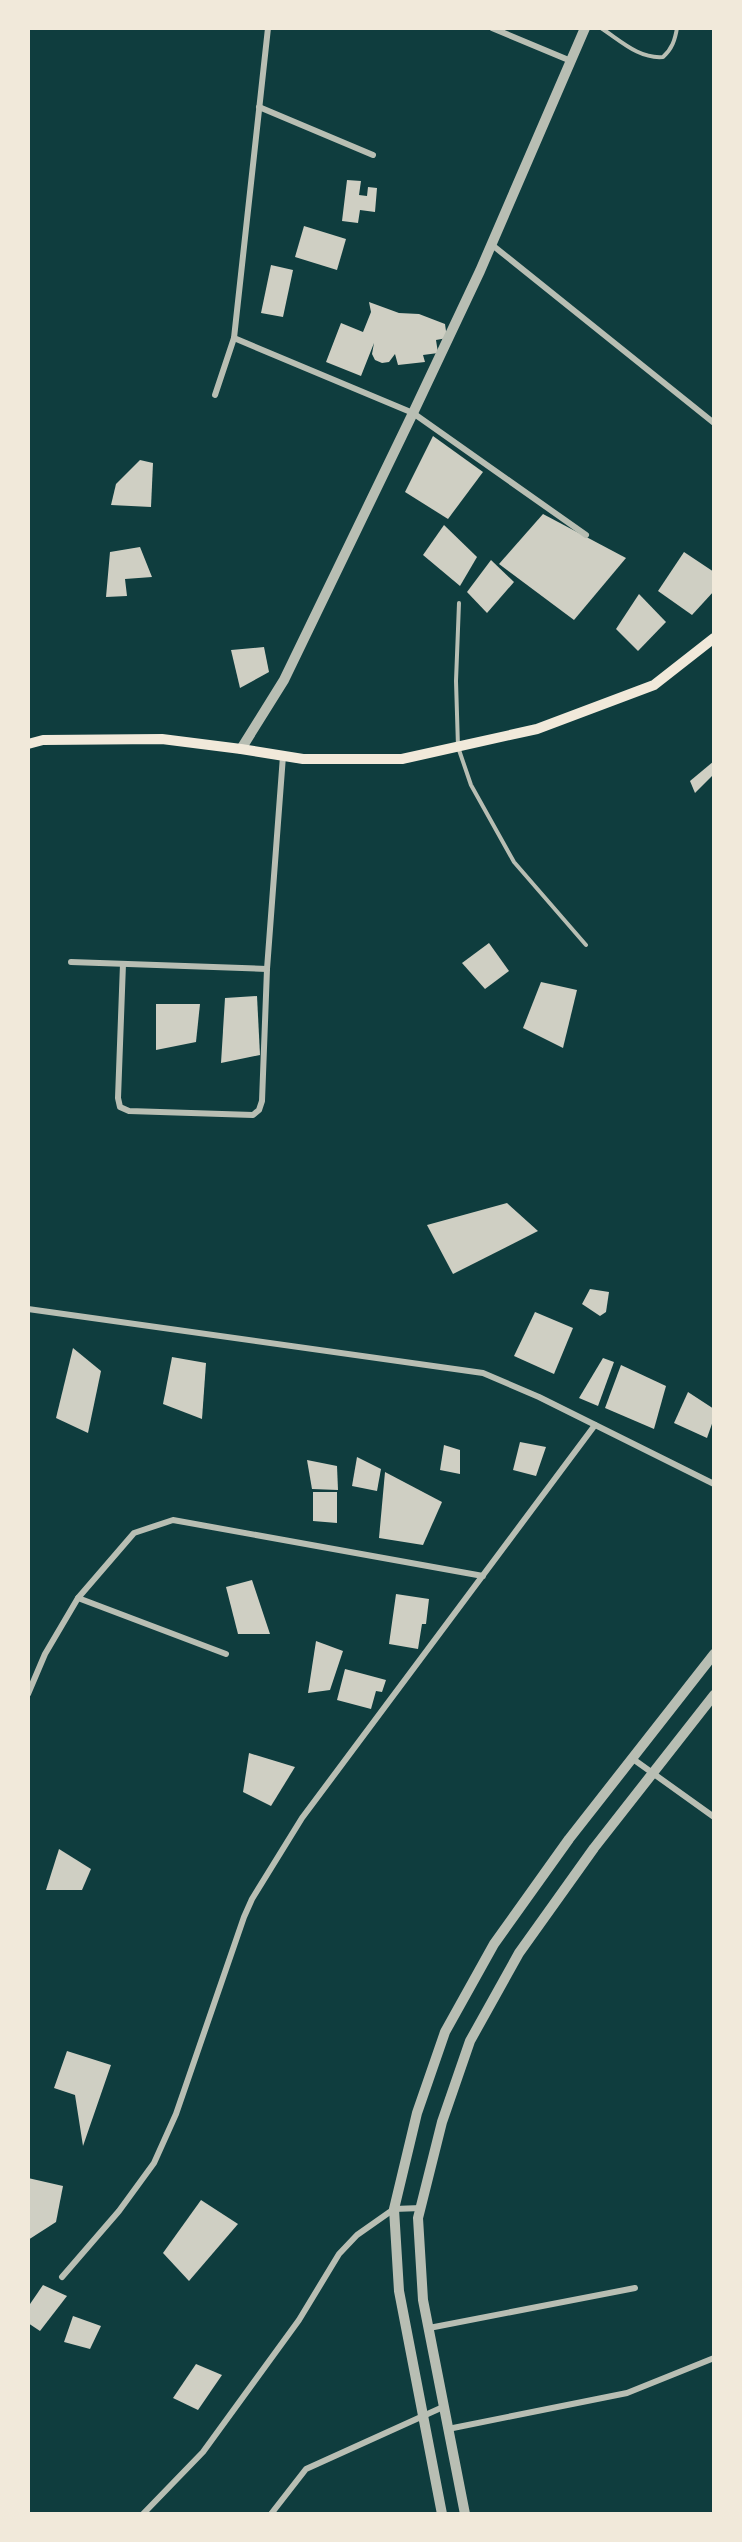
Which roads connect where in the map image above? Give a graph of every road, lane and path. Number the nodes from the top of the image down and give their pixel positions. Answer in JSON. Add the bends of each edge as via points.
{"nodes":[{"id":1,"x":268,"y":28,"type":"edge"},
{"id":2,"x":492,"y":28,"type":"edge"},
{"id":3,"x":585,"y":28,"type":"edge"},
{"id":4,"x":601,"y":28,"type":"edge"},
{"id":5,"x":677,"y":28,"type":"edge"},
{"id":6,"x":572,"y":61,"type":"junction"},
{"id":7,"x":259,"y":107,"type":"junction"},
{"id":8,"x":373,"y":155,"type":"dead end"},
{"id":9,"x":491,"y":244,"type":"junction"},
{"id":10,"x":234,"y":338,"type":"junction"},
{"id":11,"x":215,"y":395,"type":"dead end"},
{"id":12,"x":413,"y":413,"type":"junction"},
{"id":13,"x":714,"y":423,"type":"edge"},
{"id":14,"x":586,"y":535,"type":"dead end"},
{"id":15,"x":459,"y":603,"type":"dead end"},
{"id":16,"x":714,"y":638,"type":"edge"},
{"id":17,"x":28,"y":744,"type":"edge"},
{"id":18,"x":458,"y":747,"type":"junction"},
{"id":19,"x":241,"y":749,"type":"junction"},
{"id":20,"x":283,"y":756,"type":"junction"},
{"id":21,"x":586,"y":945,"type":"dead end"},
{"id":22,"x":71,"y":962,"type":"dead end"},
{"id":23,"x":123,"y":964,"type":"junction"},
{"id":24,"x":267,"y":969,"type":"junction"},
{"id":25,"x":28,"y":1309,"type":"edge"},
{"id":26,"x":595,"y":1425,"type":"junction"},
{"id":27,"x":714,"y":1484,"type":"edge"},
{"id":28,"x":483,"y":1576,"type":"junction"},
{"id":29,"x":78,"y":1598,"type":"junction"},
{"id":30,"x":226,"y":1654,"type":"dead end"},
{"id":31,"x":714,"y":1654,"type":"edge"},
{"id":32,"x":28,"y":1694,"type":"edge"},
{"id":33,"x":714,"y":1695,"type":"edge"},
{"id":34,"x":633,"y":1759,"type":"junction"},
{"id":35,"x":653,"y":1774,"type":"junction"},
{"id":36,"x":714,"y":1817,"type":"edge"},
{"id":37,"x":421,"y":2208,"type":"junction"},
{"id":38,"x":394,"y":2209,"type":"junction"},
{"id":39,"x":62,"y":2277,"type":"dead end"},
{"id":40,"x":635,"y":2288,"type":"dead end"},
{"id":41,"x":429,"y":2328,"type":"junction"},
{"id":42,"x":714,"y":2358,"type":"edge"},
{"id":43,"x":443,"y":2407,"type":"junction"},
{"id":44,"x":421,"y":2416,"type":"junction"},
{"id":45,"x":448,"y":2429,"type":"junction"},
{"id":46,"x":143,"y":2514,"type":"edge"},
{"id":47,"x":271,"y":2514,"type":"edge"},
{"id":48,"x":442,"y":2514,"type":"edge"},
{"id":49,"x":465,"y":2514,"type":"edge"}],
"edges":[{"from":1,"to":7,"type":"street"},
{"from":2,"to":6,"type":"street"},
{"from":3,"to":6,"type":"street"},
{"from":4,"to":5,"type":"lane","via":[[651,58],[663,57],[669,51]]},
{"from":6,"to":9,"type":"street"},
{"from":7,"to":8,"type":"street"},
{"from":7,"to":10,"type":"street"},
{"from":9,"to":12,"type":"street"},
{"from":9,"to":13,"type":"street"},
{"from":10,"to":11,"type":"street"},
{"from":10,"to":12,"type":"street"},
{"from":12,"to":14,"type":"street"},
{"from":12,"to":19,"type":"street","via":[[284,680]]},
{"from":15,"to":18,"type":"lane"},
{"from":16,"to":18,"type":"main road","via":[[654,684],[537,729]]},
{"from":17,"to":19,"type":"main road","via":[[42,740],[162,739]]},
{"from":18,"to":20,"type":"main road","via":[[402,759]]},
{"from":18,"to":21,"type":"lane","via":[[471,785],[514,862]]},
{"from":19,"to":20,"type":"main road"},
{"from":20,"to":24,"type":"street"},
{"from":22,"to":23,"type":"street"},
{"from":23,"to":24,"type":"street"},
{"from":23,"to":24,"type":"street","via":[[118,1098],[120,1107],[129,1111],[254,1115],[259,1110]]},
{"from":25,"to":26,"type":"street","via":[[483,1373]]},
{"from":26,"to":27,"type":"street"},
{"from":26,"to":28,"type":"street"},
{"from":28,"to":29,"type":"street","via":[[172,1520],[134,1533]]},
{"from":28,"to":39,"type":"street","via":[[302,1818],[252,1899],[158,2156],[137,2189]]},
{"from":29,"to":30,"type":"street"},
{"from":29,"to":32,"type":"street","via":[[45,1654]]},
{"from":31,"to":34,"type":"street"},
{"from":33,"to":35,"type":"street"},
{"from":34,"to":35,"type":"street"},
{"from":34,"to":38,"type":"street","via":[[569,1839],[494,1944],[446,2032],[417,2113]]},
{"from":35,"to":36,"type":"street"},
{"from":35,"to":37,"type":"street","via":[[519,1953],[470,2041],[442,2122]]},
{"from":37,"to":38,"type":"street"},
{"from":37,"to":41,"type":"street","via":[[418,2218],[423,2300]]},
{"from":38,"to":44,"type":"street","via":[[399,2291]]},
{"from":38,"to":46,"type":"street","via":[[366,2228],[339,2254],[299,2320],[203,2452]]},
{"from":40,"to":41,"type":"street"},
{"from":41,"to":43,"type":"street"},
{"from":42,"to":45,"type":"street","via":[[627,2393]]},
{"from":43,"to":44,"type":"street"},
{"from":43,"to":45,"type":"street"},
{"from":44,"to":47,"type":"street","via":[[306,2469]]},
{"from":44,"to":48,"type":"street"},
{"from":45,"to":49,"type":"street"}]}
